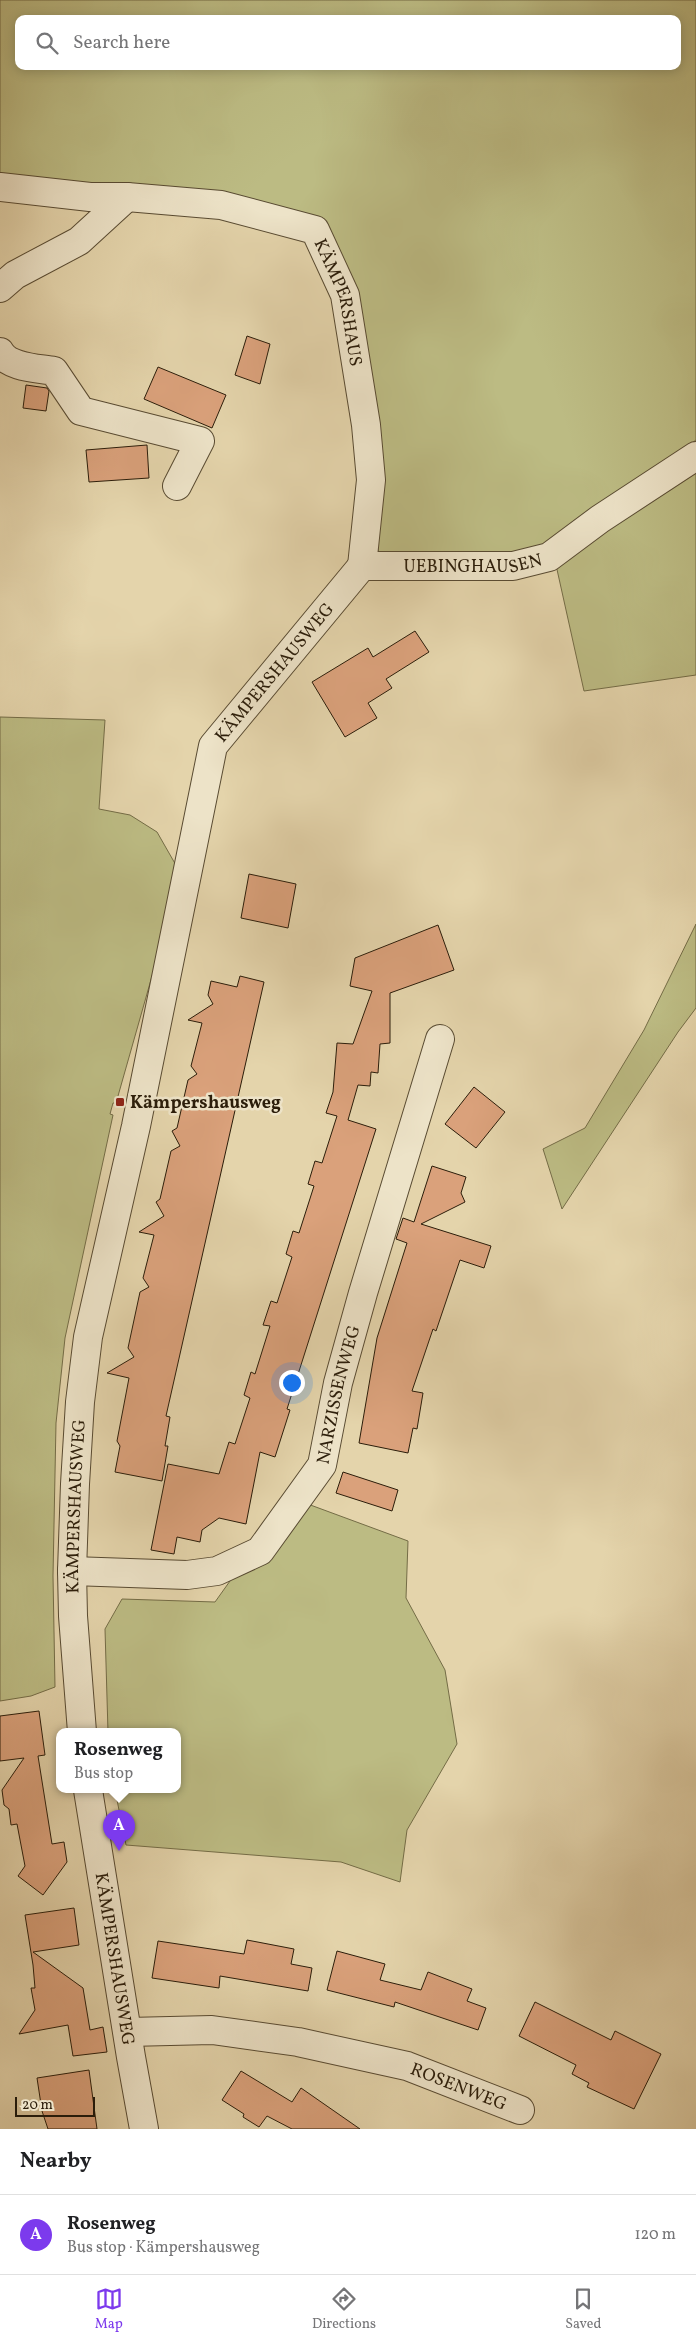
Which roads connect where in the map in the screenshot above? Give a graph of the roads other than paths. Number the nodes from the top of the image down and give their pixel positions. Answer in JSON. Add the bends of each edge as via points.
{"nodes":[{"id":1,"x":0,"y":187,"type":"edge"},
{"id":2,"x":127,"y":197,"type":"junction"},
{"id":3,"x":0,"y":288,"type":"edge"},
{"id":4,"x":0,"y":352,"type":"edge"},
{"id":5,"x":696,"y":456,"type":"edge"},
{"id":6,"x":177,"y":486,"type":"dead end"},
{"id":7,"x":362,"y":566,"type":"junction"},
{"id":8,"x":440,"y":1038,"type":"dead end"},
{"id":9,"x":72,"y":1572,"type":"junction"},
{"id":10,"x":82,"y":1728,"type":"edge"},
{"id":11,"x":88,"y":1793,"type":"edge"},
{"id":12,"x":128,"y":2032,"type":"junction"},
{"id":13,"x":520,"y":2110,"type":"dead end"},
{"id":14,"x":144,"y":2129,"type":"edge"}],
"edges":[{"from":1,"to":2,"type":"street","name":"KÄMPERSHAUS","via":[[90,197]]},
{"from":2,"to":3,"type":"street","via":[[79,241],[15,275]]},
{"from":2,"to":7,"type":"street","name":"KÄMPERSHAUS","via":[[221,205],[315,230],[345,295],[366,425],[371,480]]},
{"from":4,"to":6,"type":"street","via":[[16,364],[54,371],[81,411],[200,441]]},
{"from":5,"to":7,"type":"street","name":"UEBINGHAUSEN","via":[[600,518],[548,557],[514,566]]},
{"from":7,"to":9,"type":"street","name":"KÄMPERSHAUSWEG","via":[[213,746],[136,1126],[88,1337],[80,1402]]},
{"from":8,"to":9,"type":"street","name":"NARZISSENWEG","via":[[355,1320],[338,1383],[322,1465],[260,1551],[217,1572],[187,1575]]},
{"from":9,"to":10,"type":"street","name":"KÄMPERSHAUSWEG"},
{"from":11,"to":12,"type":"street","name":"KÄMPERSHAUSWEG"},
{"from":12,"to":13,"type":"street","name":"ROSENWEG","via":[[212,2030],[298,2042],[406,2066]]},
{"from":12,"to":14,"type":"street","name":"KÄMPERSHAUSWEG"}]}
